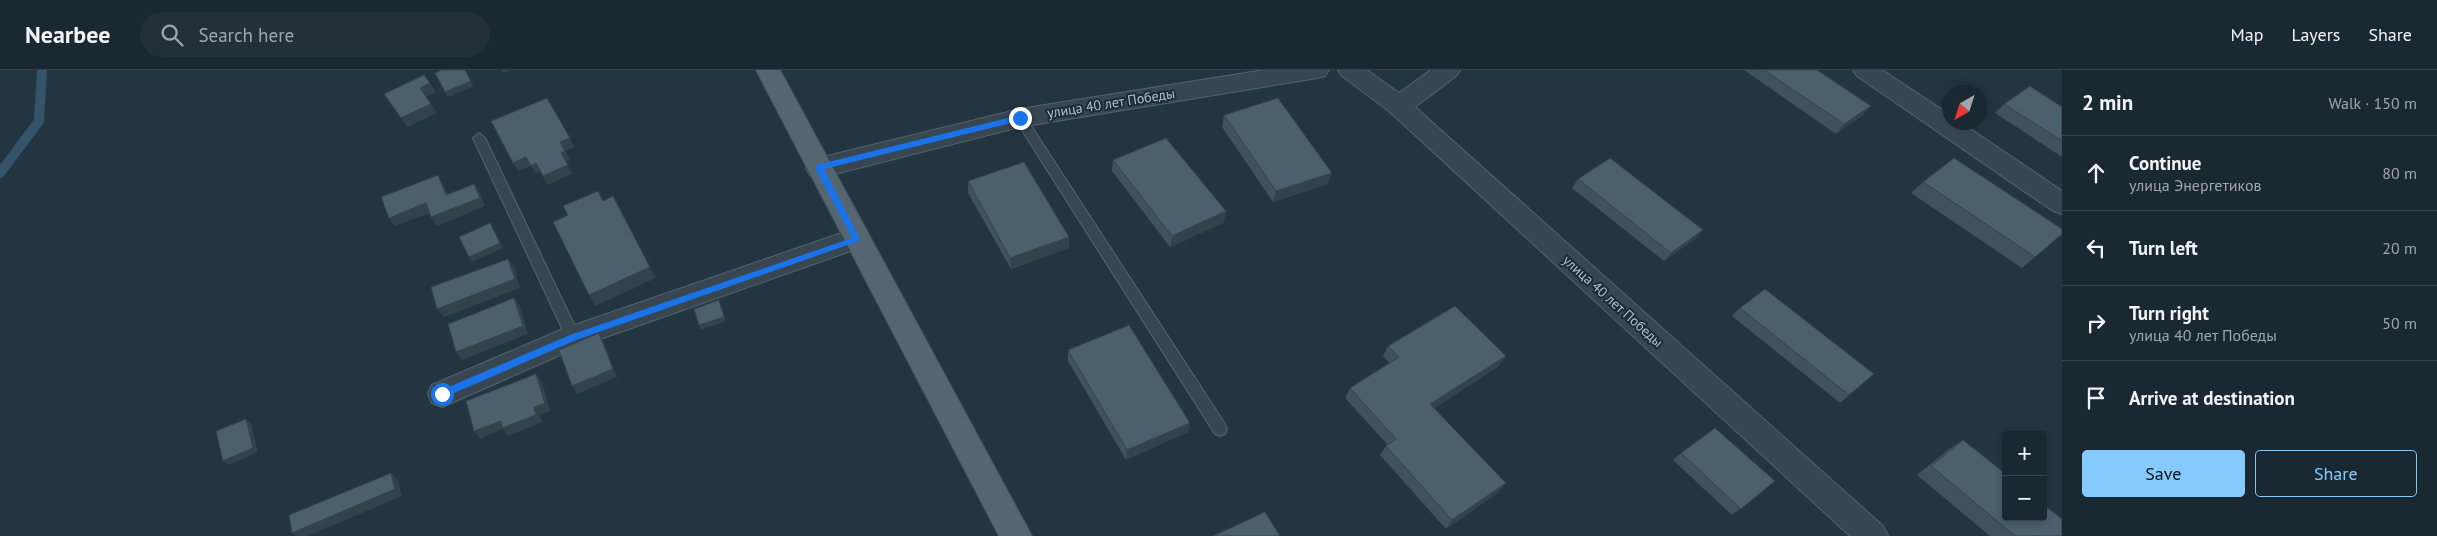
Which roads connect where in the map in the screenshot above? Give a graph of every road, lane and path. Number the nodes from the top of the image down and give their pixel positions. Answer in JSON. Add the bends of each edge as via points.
{"nodes":[{"id":1,"x":768,"y":70,"type":"edge"},
{"id":2,"x":1317,"y":70,"type":"edge"},
{"id":3,"x":1350,"y":70,"type":"edge"},
{"id":4,"x":1448,"y":70,"type":"edge"},
{"id":5,"x":1865,"y":70,"type":"edge"},
{"id":6,"x":1399,"y":106,"type":"junction"},
{"id":7,"x":1020,"y":118,"type":"junction"},
{"id":8,"x":479,"y":138,"type":"dead end"},
{"id":9,"x":819,"y":168,"type":"junction"},
{"id":10,"x":2062,"y":204,"type":"edge"},
{"id":11,"x":856,"y":239,"type":"junction"},
{"id":12,"x":573,"y":337,"type":"junction"},
{"id":13,"x":442,"y":394,"type":"dead end"},
{"id":14,"x":1220,"y":429,"type":"dead end"},
{"id":15,"x":1016,"y":536,"type":"edge"},
{"id":16,"x":1872,"y":536,"type":"edge"}],
"edges":[{"from":1,"to":9,"type":"main road"},
{"from":2,"to":7,"type":"street","name":"улица 40 лет Победы"},
{"from":3,"to":6,"type":"street","name":"улица 40 лет Победы"},
{"from":4,"to":6,"type":"street"},
{"from":5,"to":10,"type":"street"},
{"from":6,"to":16,"type":"street","name":"улица 40 лет Победы"},
{"from":7,"to":9,"type":"street","name":"улица 40 лет Победы"},
{"from":7,"to":14,"type":"lane"},
{"from":8,"to":12,"type":"lane"},
{"from":9,"to":11,"type":"main road"},
{"from":11,"to":12,"type":"street"},
{"from":11,"to":15,"type":"main road"},
{"from":12,"to":13,"type":"street"}]}
